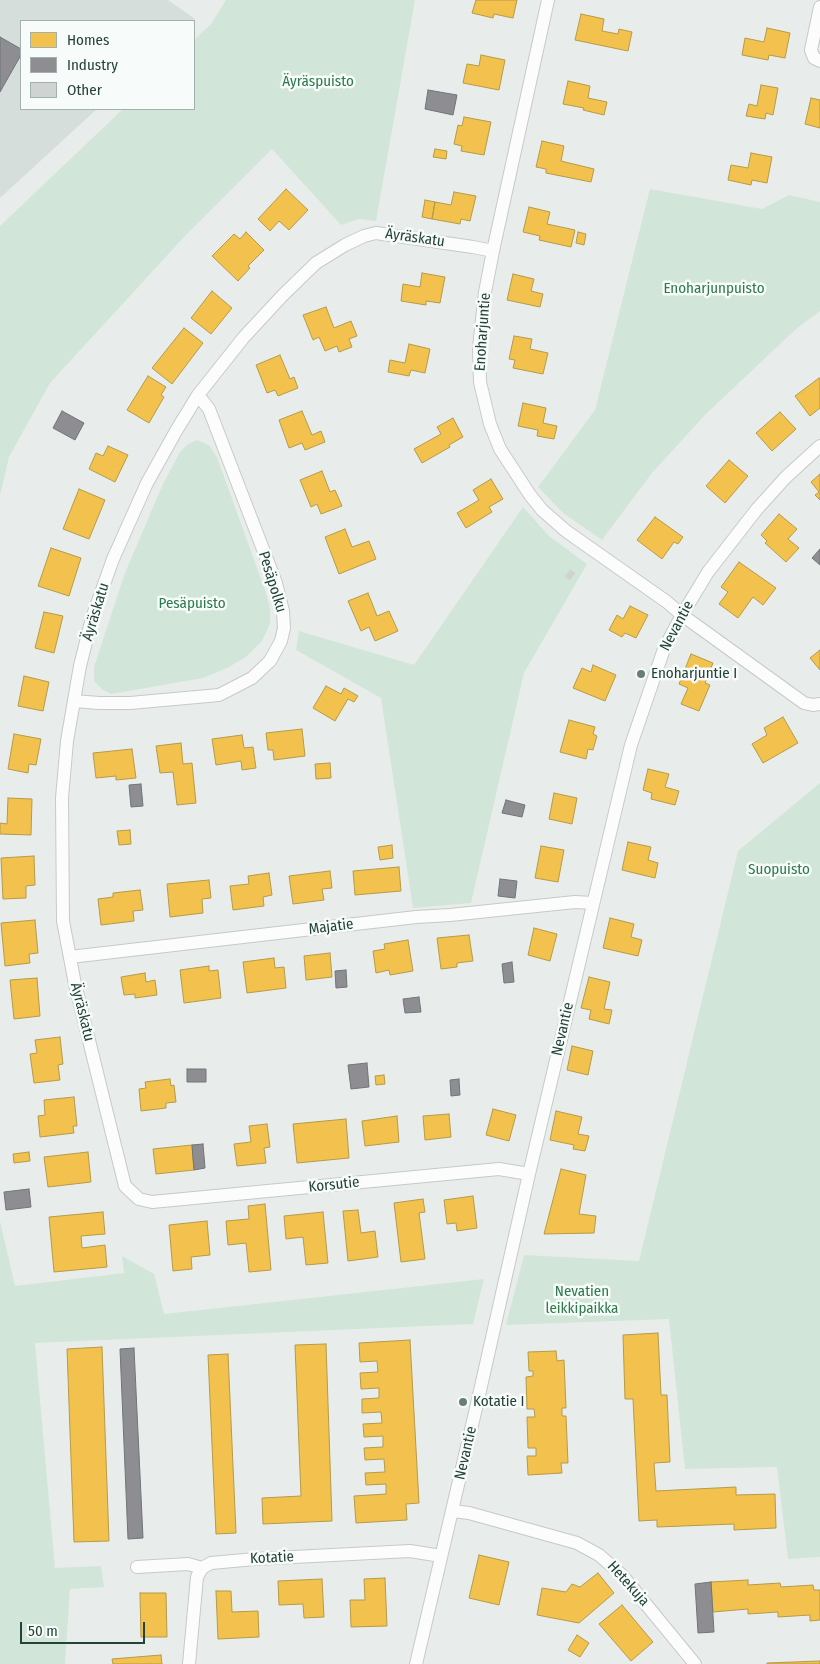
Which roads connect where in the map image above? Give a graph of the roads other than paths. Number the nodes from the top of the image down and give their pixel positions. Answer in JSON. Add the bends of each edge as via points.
{"nodes":[{"id":1,"x":548,"y":0,"type":"edge"},
{"id":2,"x":820,"y":7,"type":"edge"},
{"id":3,"x":820,"y":61,"type":"edge"},
{"id":4,"x":492,"y":251,"type":"junction"},
{"id":5,"x":198,"y":395,"type":"junction"},
{"id":6,"x":820,"y":446,"type":"edge"},
{"id":7,"x":682,"y":615,"type":"junction"},
{"id":8,"x":74,"y":701,"type":"junction"},
{"id":9,"x":820,"y":704,"type":"edge"},
{"id":10,"x":592,"y":903,"type":"junction"},
{"id":11,"x":70,"y":957,"type":"junction"},
{"id":12,"x":529,"y":1174,"type":"junction"},
{"id":13,"x":139,"y":1200,"type":"joint"},
{"id":14,"x":453,"y":1510,"type":"junction"},
{"id":15,"x":441,"y":1556,"type":"junction"},
{"id":16,"x":137,"y":1567,"type":"dead end"},
{"id":17,"x":202,"y":1568,"type":"junction"},
{"id":18,"x":188,"y":1664,"type":"edge"},
{"id":19,"x":416,"y":1664,"type":"edge"},
{"id":20,"x":695,"y":1664,"type":"edge"}],
"edges":[{"from":1,"to":4,"type":"street","name":"Enoharjuntie"},
{"from":2,"to":3,"type":"street","via":[[811,50],[814,58]]},
{"from":4,"to":5,"type":"street","name":"Äyräskatu","via":[[376,232],[345,245],[316,263],[283,296],[244,337]]},
{"from":4,"to":7,"type":"street","name":"Enoharjuntie","via":[[479,348],[480,382],[490,424],[500,448],[542,510]]},
{"from":5,"to":8,"type":"street","name":"Äyräskatu","via":[[147,483],[113,559],[92,618]]},
{"from":5,"to":8,"type":"street","name":"Pesäpolku","via":[[209,409],[276,583],[283,611],[281,640],[270,661],[252,678],[219,694],[130,703]]},
{"from":6,"to":7,"type":"street","name":"Nevantie","via":[[757,509],[708,572]]},
{"from":7,"to":9,"type":"street","name":"Enoharjuntie","via":[[804,703]]},
{"from":7,"to":10,"type":"street","name":"Nevantie","via":[[664,649],[630,745]]},
{"from":8,"to":11,"type":"street","name":"Äyräskatu","via":[[62,798],[63,921]]},
{"from":10,"to":11,"type":"street","name":"Majatie","via":[[416,917]]},
{"from":10,"to":12,"type":"street","name":"Nevantie"},
{"from":11,"to":13,"type":"street","name":"Äyräskatu","via":[[125,1186]]},
{"from":12,"to":13,"type":"street","name":"Korsutie","via":[[499,1169],[152,1202]]},
{"from":12,"to":14,"type":"street","name":"Nevantie"},
{"from":14,"to":15,"type":"street","name":"Nevantie"},
{"from":14,"to":20,"type":"street","name":"Hetekuja","via":[[576,1543],[599,1555],[622,1575]]},
{"from":15,"to":17,"type":"street","name":"Kotatie","via":[[410,1551],[255,1558],[218,1561]]},
{"from":15,"to":19,"type":"street","name":"Nevantie"},
{"from":16,"to":17,"type":"street","via":[[188,1564]]},
{"from":17,"to":18,"type":"street","via":[[195,1588]]}]}
